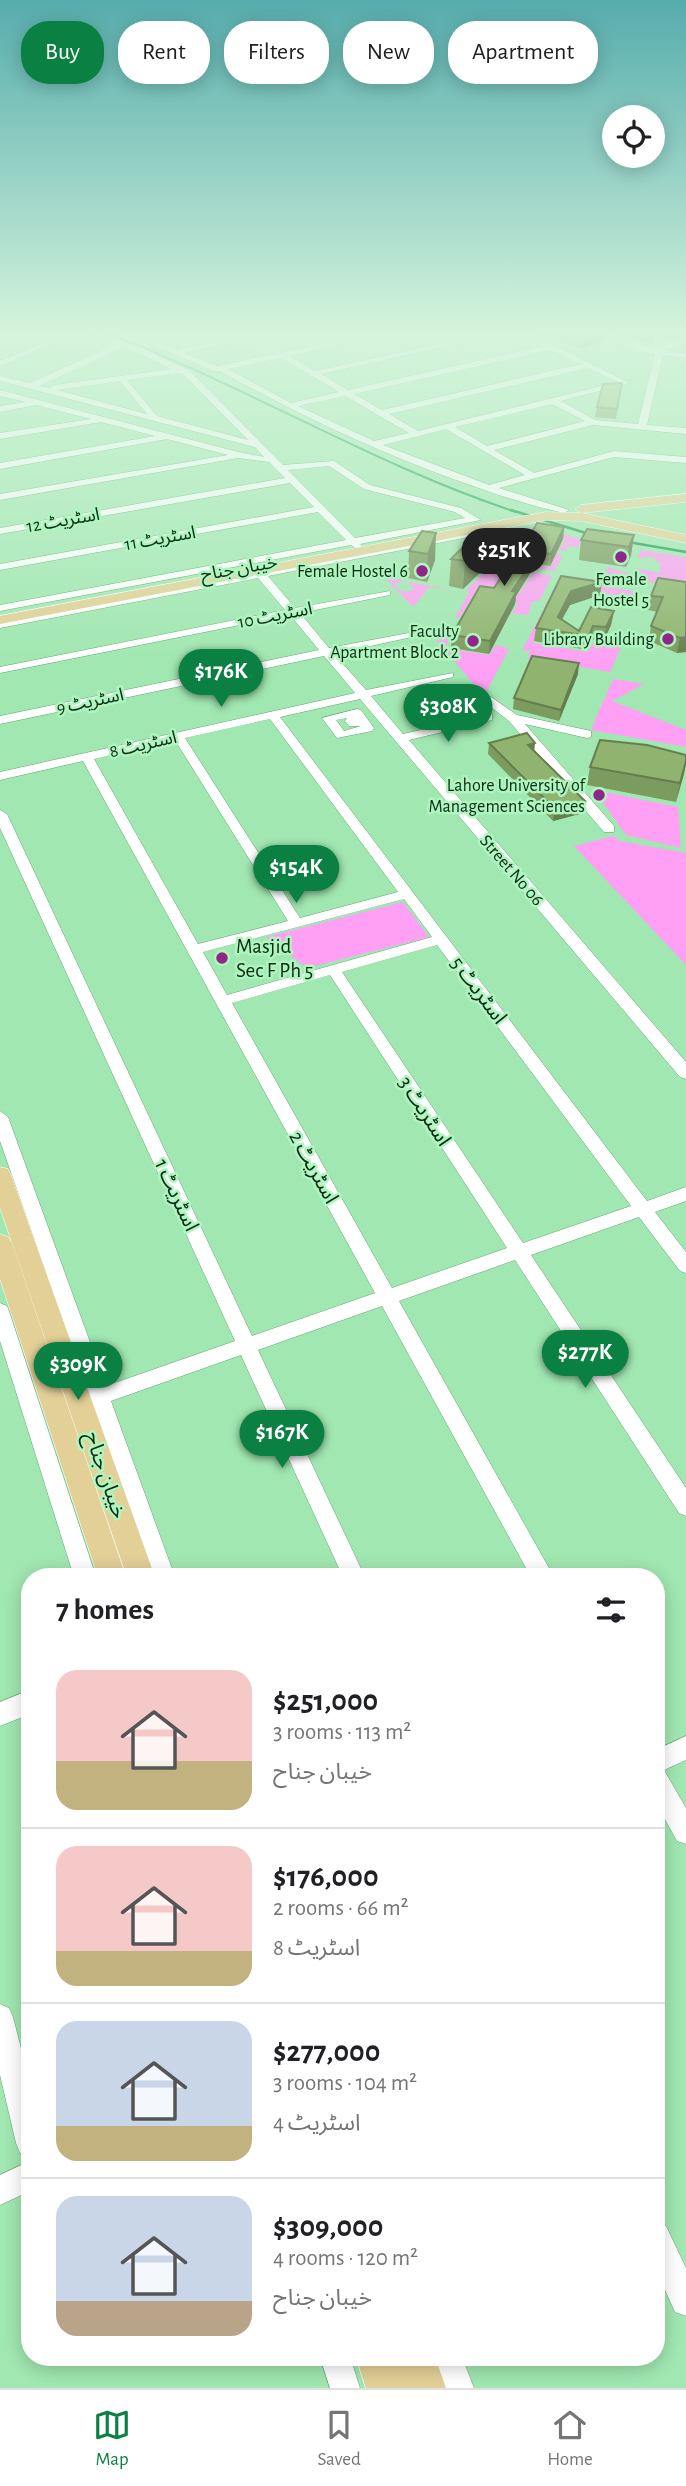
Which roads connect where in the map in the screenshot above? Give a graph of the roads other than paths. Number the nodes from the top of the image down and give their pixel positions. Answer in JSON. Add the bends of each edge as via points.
{"nodes":[{"id":1,"x":126,"y":443,"type":"edge"},
{"id":2,"x":194,"y":443,"type":"edge"},
{"id":3,"x":252,"y":443,"type":"edge"},
{"id":4,"x":369,"y":443,"type":"edge"},
{"id":5,"x":378,"y":443,"type":"edge"},
{"id":6,"x":476,"y":443,"type":"edge"},
{"id":7,"x":508,"y":443,"type":"edge"},
{"id":8,"x":258,"y":445,"type":"joint"},
{"id":9,"x":372,"y":445,"type":"junction"},
{"id":10,"x":486,"y":449,"type":"junction"},
{"id":11,"x":237,"y":455,"type":"junction"},
{"id":12,"x":269,"y":459,"type":"junction"},
{"id":13,"x":686,"y":460,"type":"edge"},
{"id":14,"x":0,"y":466,"type":"edge"},
{"id":15,"x":279,"y":468,"type":"junction"},
{"id":16,"x":531,"y":475,"type":"junction"},
{"id":17,"x":292,"y":480,"type":"junction"},
{"id":18,"x":489,"y":488,"type":"junction"},
{"id":19,"x":0,"y":497,"type":"edge"},
{"id":20,"x":686,"y":498,"type":"edge"},
{"id":21,"x":637,"y":504,"type":"junction"},
{"id":22,"x":321,"y":509,"type":"junction"},
{"id":23,"x":530,"y":512,"type":"junction"},
{"id":24,"x":480,"y":523,"type":"junction"},
{"id":25,"x":612,"y":523,"type":"junction"},
{"id":26,"x":642,"y":529,"type":"junction"},
{"id":27,"x":0,"y":531,"type":"edge"},
{"id":28,"x":686,"y":532,"type":"edge"},
{"id":29,"x":686,"y":539,"type":"edge"},
{"id":30,"x":354,"y":543,"type":"junction"},
{"id":31,"x":0,"y":567,"type":"edge"},
{"id":32,"x":259,"y":573,"type":"junction"},
{"id":33,"x":386,"y":593,"type":"dead end"},
{"id":34,"x":293,"y":612,"type":"junction"},
{"id":35,"x":0,"y":619,"type":"edge"},
{"id":36,"x":426,"y":631,"type":"dead end"},
{"id":37,"x":326,"y":651,"type":"junction"},
{"id":38,"x":0,"y":670,"type":"edge"},
{"id":39,"x":449,"y":675,"type":"dead end"},
{"id":40,"x":363,"y":694,"type":"junction"},
{"id":41,"x":491,"y":701,"type":"dead end"},
{"id":42,"x":273,"y":715,"type":"junction"},
{"id":43,"x":488,"y":717,"type":"dead end"},
{"id":44,"x":513,"y":718,"type":"junction"},
{"id":45,"x":0,"y":720,"type":"edge"},
{"id":46,"x":587,"y":733,"type":"dead end"},
{"id":47,"x":178,"y":736,"type":"junction"},
{"id":48,"x":400,"y":738,"type":"junction"},
{"id":49,"x":86,"y":756,"type":"junction"},
{"id":50,"x":0,"y":776,"type":"edge"},
{"id":51,"x":0,"y":814,"type":"edge"},
{"id":52,"x":608,"y":829,"type":"dead end"},
{"id":53,"x":408,"y":894,"type":"junction"},
{"id":54,"x":297,"y":923,"type":"junction"},
{"id":55,"x":441,"y":939,"type":"junction"},
{"id":56,"x":194,"y":950,"type":"junction"},
{"id":57,"x":334,"y":969,"type":"junction"},
{"id":58,"x":222,"y":1000,"type":"junction"},
{"id":59,"x":686,"y":1073,"type":"edge"},
{"id":60,"x":0,"y":1117,"type":"edge"},
{"id":61,"x":0,"y":1175,"type":"edge"},
{"id":62,"x":686,"y":1194,"type":"edge"},
{"id":63,"x":643,"y":1209,"type":"junction"},
{"id":64,"x":0,"y":1243,"type":"edge"},
{"id":65,"x":517,"y":1253,"type":"junction"},
{"id":66,"x":686,"y":1266,"type":"edge"},
{"id":67,"x":387,"y":1298,"type":"junction"},
{"id":68,"x":0,"y":1311,"type":"edge"},
{"id":69,"x":248,"y":1347,"type":"junction"},
{"id":70,"x":91,"y":1399,"type":"junction"},
{"id":71,"x":686,"y":1506,"type":"edge"},
{"id":72,"x":82,"y":1568,"type":"edge"},
{"id":73,"x":108,"y":1568,"type":"edge"},
{"id":74,"x":138,"y":1568,"type":"edge"},
{"id":75,"x":160,"y":1568,"type":"edge"},
{"id":76,"x":350,"y":1568,"type":"edge"},
{"id":77,"x":538,"y":1568,"type":"edge"},
{"id":78,"x":21,"y":1706,"type":"edge"},
{"id":79,"x":0,"y":1714,"type":"edge"},
{"id":80,"x":686,"y":1748,"type":"edge"},
{"id":81,"x":665,"y":1758,"type":"edge"},
{"id":82,"x":665,"y":1795,"type":"edge"},
{"id":83,"x":686,"y":1832,"type":"edge"},
{"id":84,"x":0,"y":2017,"type":"edge"},
{"id":85,"x":21,"y":2105,"type":"edge"},
{"id":86,"x":21,"y":2180,"type":"edge"},
{"id":87,"x":0,"y":2191,"type":"edge"},
{"id":88,"x":665,"y":2256,"type":"edge"},
{"id":89,"x":686,"y":2301,"type":"edge"},
{"id":90,"x":338,"y":2366,"type":"edge"},
{"id":91,"x":379,"y":2366,"type":"edge"},
{"id":92,"x":418,"y":2366,"type":"edge"},
{"id":93,"x":450,"y":2366,"type":"edge"},
{"id":94,"x":345,"y":2388,"type":"edge"},
{"id":95,"x":386,"y":2388,"type":"edge"},
{"id":96,"x":426,"y":2388,"type":"edge"},
{"id":97,"x":459,"y":2388,"type":"edge"}],
"edges":[{"from":1,"to":14,"type":"street"},
{"from":2,"to":11,"type":"street"},
{"from":3,"to":8,"type":"street"},
{"from":4,"to":9,"type":"street"},
{"from":5,"to":9,"type":"street"},
{"from":6,"to":10,"type":"street"},
{"from":7,"to":10,"type":"street"},
{"from":8,"to":12,"type":"street"},
{"from":9,"to":18,"type":"street"},
{"from":10,"to":16,"type":"street"},
{"from":11,"to":12,"type":"street"},
{"from":11,"to":19,"type":"street"},
{"from":12,"to":15,"type":"street"},
{"from":13,"to":16,"type":"street","via":[[614,454]]},
{"from":15,"to":17,"type":"street"},
{"from":15,"to":24,"type":"street","via":[[331,463],[368,487],[458,510]]},
{"from":16,"to":18,"type":"street"},
{"from":17,"to":22,"type":"street"},
{"from":17,"to":27,"type":"street","name":"اسٹریٹ 12"},
{"from":18,"to":23,"type":"street"},
{"from":20,"to":21,"type":"main road","name":"خیبان جناح"},
{"from":21,"to":23,"type":"main road","name":"خیبان جناح"},
{"from":21,"to":25,"type":"main road","via":[[608,511]]},
{"from":22,"to":30,"type":"street"},
{"from":22,"to":31,"type":"street","name":"اسٹریٹ 11"},
{"from":23,"to":24,"type":"main road","name":"خیبان جناح"},
{"from":23,"to":24,"type":"main road","name":"خیبان جناح"},
{"from":23,"to":25,"type":"main road","name":"خیبان جناح"},
{"from":24,"to":30,"type":"main road","name":"خیبان جناح"},
{"from":24,"to":32,"type":"main road","name":"خیبان جناح"},
{"from":25,"to":26,"type":"main road","name":"خیبان جناح"},
{"from":26,"to":28,"type":"main road"},
{"from":26,"to":29,"type":"main road"},
{"from":30,"to":35,"type":"main road","name":"خیبان جناح"},
{"from":32,"to":34,"type":"street","name":"Street No 06"},
{"from":32,"to":35,"type":"main road","name":"خیبان جناح"},
{"from":33,"to":34,"type":"street","name":"اسٹریٹ 10"},
{"from":34,"to":37,"type":"street","name":"Street No 06"},
{"from":34,"to":38,"type":"street","name":"اسٹریٹ 10"},
{"from":36,"to":37,"type":"street","name":"اسٹریٹ 9"},
{"from":37,"to":40,"type":"street","name":"Street No 06"},
{"from":37,"to":45,"type":"street","name":"اسٹریٹ 9"},
{"from":39,"to":40,"type":"street","name":"اسٹریٹ 8"},
{"from":40,"to":42,"type":"street","name":"اسٹریٹ 8"},
{"from":40,"to":48,"type":"street","name":"Street No 06"},
{"from":41,"to":44,"type":"street"},
{"from":42,"to":47,"type":"street","name":"اسٹریٹ 8"},
{"from":42,"to":53,"type":"street","name":"اسٹریٹ 5"},
{"from":43,"to":48,"type":"street"},
{"from":44,"to":46,"type":"street"},
{"from":44,"to":52,"type":"street"},
{"from":47,"to":49,"type":"street","name":"اسٹریٹ 8"},
{"from":47,"to":54,"type":"street"},
{"from":48,"to":59,"type":"street","name":"Street No 06"},
{"from":49,"to":50,"type":"street","name":"اسٹریٹ 8"},
{"from":49,"to":56,"type":"street","name":"اسٹریٹ 2"},
{"from":51,"to":69,"type":"street","name":"اسٹریٹ 1"},
{"from":53,"to":54,"type":"street"},
{"from":53,"to":55,"type":"street","name":"اسٹریٹ 5"},
{"from":54,"to":56,"type":"street"},
{"from":55,"to":57,"type":"street"},
{"from":55,"to":63,"type":"street","name":"اسٹریٹ 5"},
{"from":56,"to":58,"type":"street","name":"اسٹریٹ 2"},
{"from":57,"to":58,"type":"street"},
{"from":57,"to":65,"type":"street","name":"اسٹریٹ 3"},
{"from":58,"to":67,"type":"street","name":"اسٹریٹ 2"},
{"from":60,"to":70,"type":"street"},
{"from":61,"to":70,"type":"main road","name":"خیبان جناح"},
{"from":62,"to":63,"type":"street"},
{"from":63,"to":65,"type":"street"},
{"from":63,"to":66,"type":"street","name":"اسٹریٹ 5"},
{"from":64,"to":73,"type":"main road","name":"خیبان جناح"},
{"from":65,"to":67,"type":"street"},
{"from":65,"to":71,"type":"street","name":"اسٹریٹ 3"},
{"from":67,"to":69,"type":"street"},
{"from":67,"to":77,"type":"street","name":"اسٹریٹ 2"},
{"from":68,"to":72,"type":"street"},
{"from":69,"to":70,"type":"street"},
{"from":69,"to":76,"type":"street","name":"اسٹریٹ 1"},
{"from":70,"to":74,"type":"main road","name":"خیبان جناح"},
{"from":70,"to":75,"type":"street"},
{"from":78,"to":79,"type":"street"},
{"from":80,"to":81,"type":"street"},
{"from":82,"to":83,"type":"street"},
{"from":84,"to":85,"type":"street"},
{"from":86,"to":87,"type":"street"},
{"from":88,"to":89,"type":"street"},
{"from":90,"to":94,"type":"street"},
{"from":91,"to":95,"type":"main road"},
{"from":92,"to":96,"type":"main road"},
{"from":93,"to":97,"type":"street"}]}
